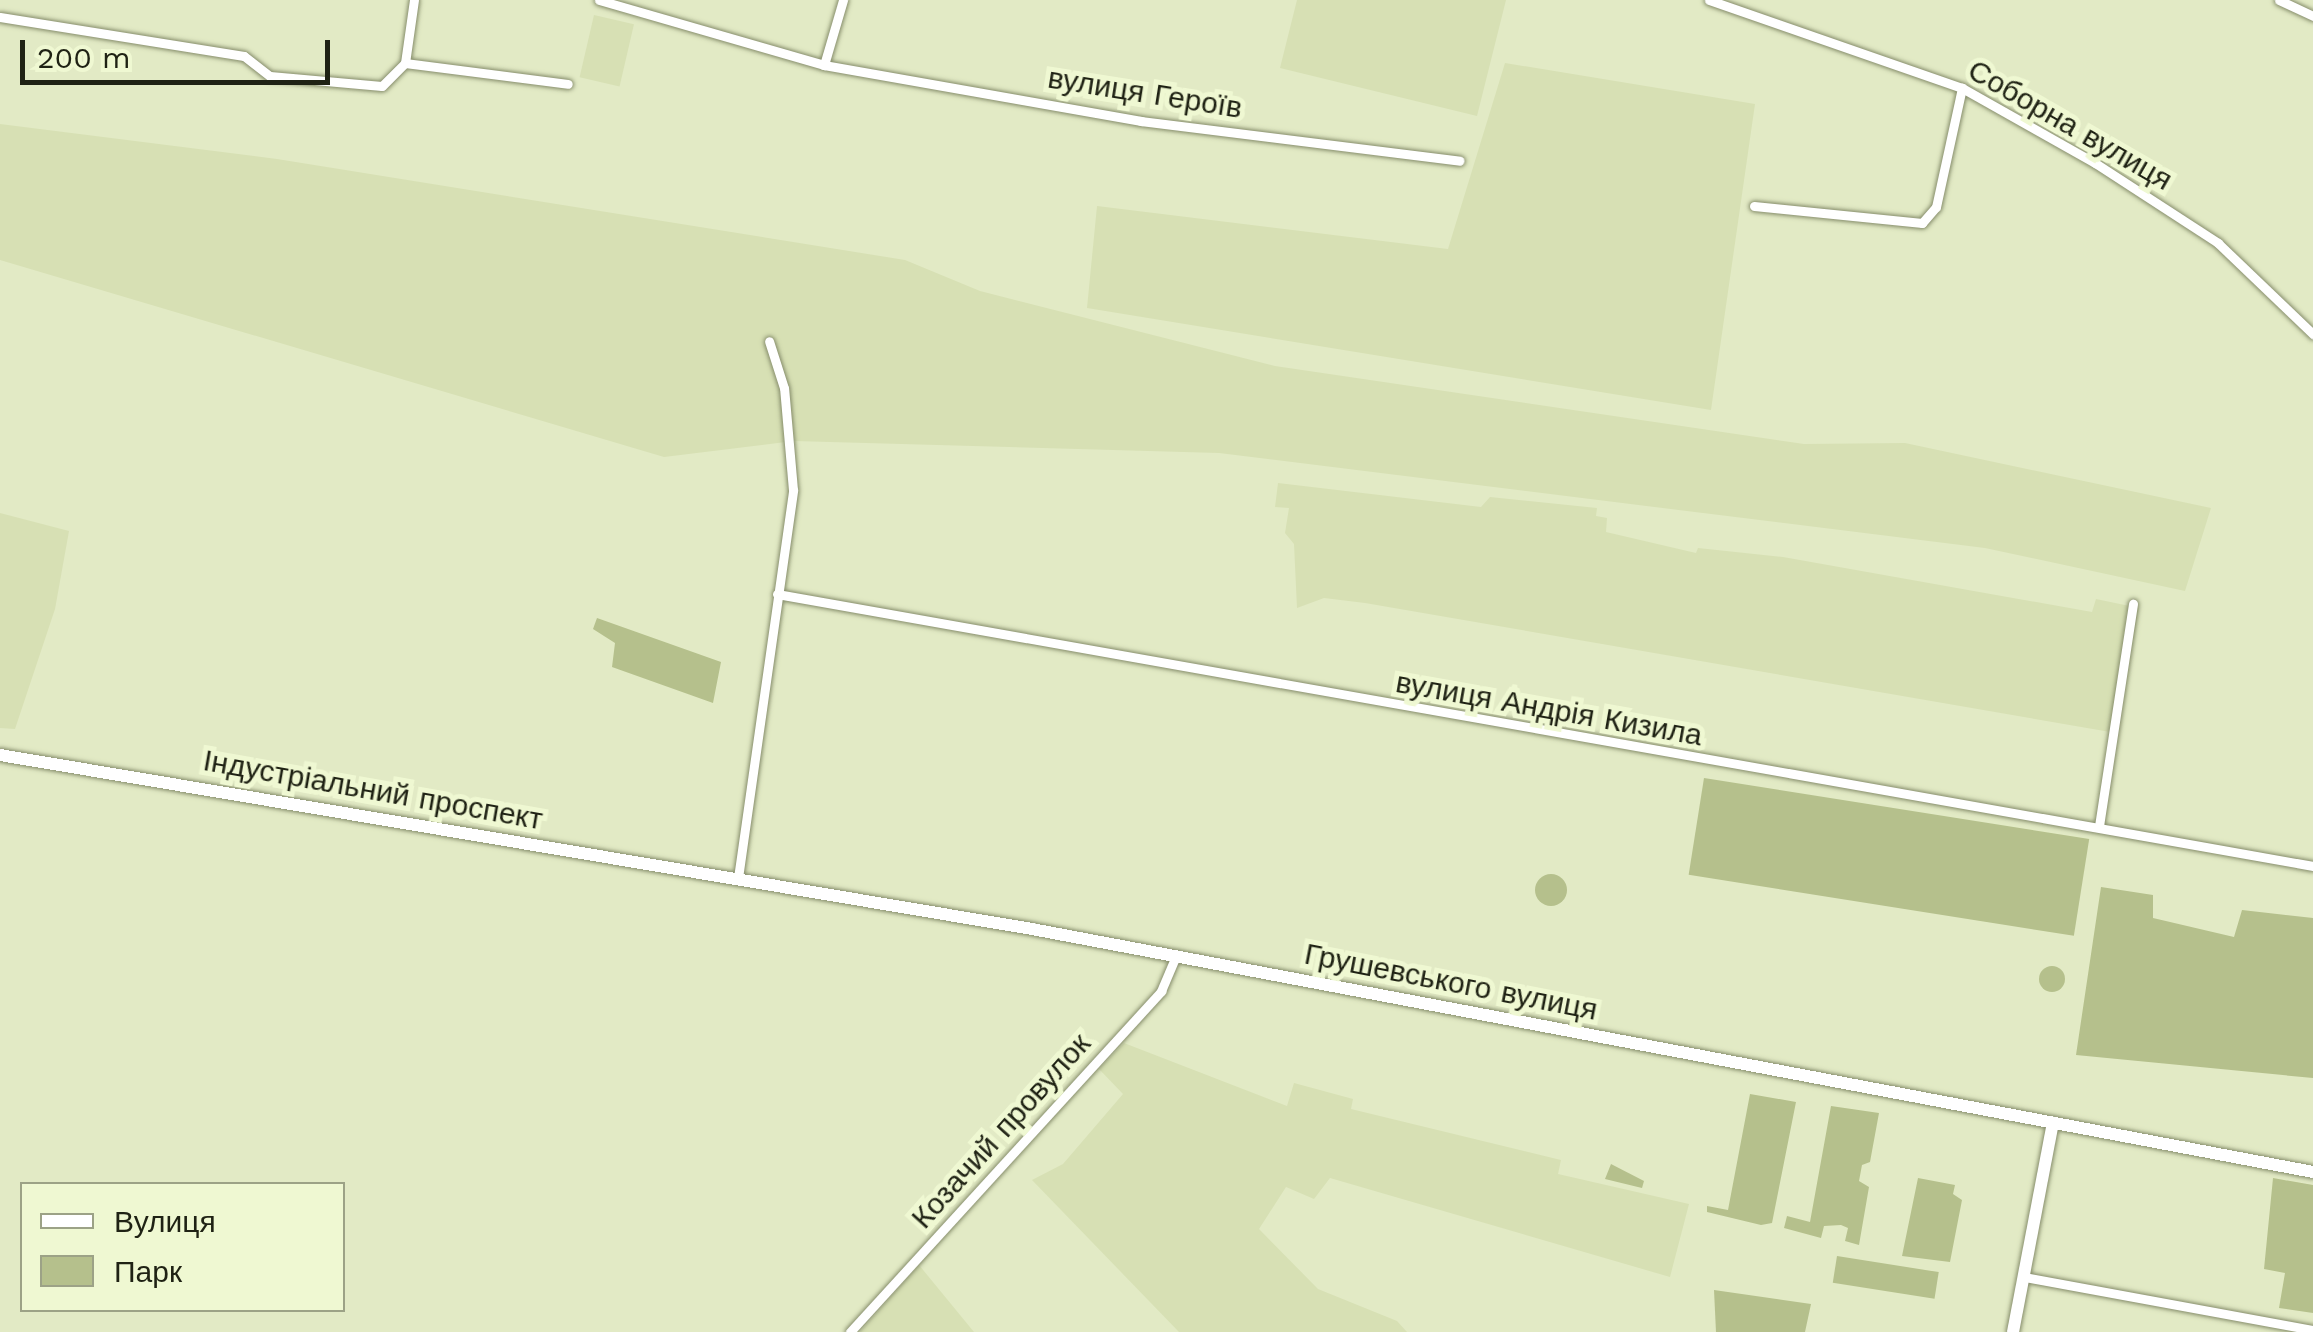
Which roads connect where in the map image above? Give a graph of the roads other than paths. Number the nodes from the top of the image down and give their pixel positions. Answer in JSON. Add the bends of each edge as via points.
{"nodes":[{"id":1,"x":414,"y":0,"type":"edge"},
{"id":2,"x":599,"y":0,"type":"edge"},
{"id":3,"x":842,"y":0,"type":"edge"},
{"id":4,"x":1709,"y":0,"type":"edge"},
{"id":5,"x":2279,"y":0,"type":"edge"},
{"id":6,"x":636,"y":5,"type":"edge"},
{"id":7,"x":2313,"y":16,"type":"edge"},
{"id":8,"x":0,"y":17,"type":"edge"},
{"id":9,"x":405,"y":63,"type":"junction"},
{"id":10,"x":824,"y":65,"type":"junction"},
{"id":11,"x":568,"y":84,"type":"dead end"},
{"id":12,"x":1962,"y":88,"type":"junction"},
{"id":13,"x":1460,"y":160,"type":"dead end"},
{"id":14,"x":1754,"y":206,"type":"dead end"},
{"id":15,"x":2313,"y":334,"type":"edge"},
{"id":16,"x":769,"y":341,"type":"dead end"},
{"id":17,"x":777,"y":594,"type":"junction"},
{"id":18,"x":2134,"y":604,"type":"dead end"},
{"id":19,"x":0,"y":756,"type":"edge"},
{"id":20,"x":2099,"y":826,"type":"junction"},
{"id":21,"x":2313,"y":866,"type":"edge"},
{"id":22,"x":738,"y":878,"type":"junction"},
{"id":23,"x":1176,"y":955,"type":"junction"},
{"id":24,"x":2052,"y":1123,"type":"junction"},
{"id":25,"x":2312,"y":1171,"type":"edge"},
{"id":26,"x":2024,"y":1277,"type":"junction"},
{"id":27,"x":2313,"y":1330,"type":"edge"},
{"id":28,"x":850,"y":1332,"type":"edge"},
{"id":29,"x":2013,"y":1332,"type":"edge"}],
"edges":[{"from":1,"to":9,"type":"street"},
{"from":2,"to":6,"type":"street","name":"вулиця Героїв"},
{"from":3,"to":10,"type":"street"},
{"from":4,"to":12,"type":"street","name":"Соборна вулиця"},
{"from":5,"to":7,"type":"street"},
{"from":6,"to":10,"type":"street","name":"вулиця Героїв"},
{"from":8,"to":9,"type":"street","via":[[244,56],[270,76],[382,86]]},
{"from":9,"to":11,"type":"street"},
{"from":10,"to":13,"type":"street","name":"вулиця Героїв","via":[[1141,121]]},
{"from":12,"to":14,"type":"street","via":[[1936,206],[1922,223]]},
{"from":12,"to":15,"type":"street","name":"Соборна вулиця","via":[[2218,243]]},
{"from":16,"to":17,"type":"street","via":[[784,388],[792,490]]},
{"from":17,"to":20,"type":"street","name":"вулиця Андрія Кизила","via":[[1697,761]]},
{"from":17,"to":22,"type":"street"},
{"from":18,"to":20,"type":"street"},
{"from":19,"to":22,"type":"street","name":"Індустріальний проспект"},
{"from":20,"to":21,"type":"street","name":"вулиця Андрія Кизила"},
{"from":22,"to":23,"type":"street","name":"Грушевського вулиця"},
{"from":23,"to":24,"type":"street","name":"Грушевського вулиця"},
{"from":23,"to":28,"type":"street","name":"Козачий провулок","via":[[1162,991]]},
{"from":24,"to":25,"type":"street","name":"Грушевського вулиця"},
{"from":24,"to":26,"type":"street"},
{"from":26,"to":27,"type":"street"},
{"from":26,"to":29,"type":"street"}]}
